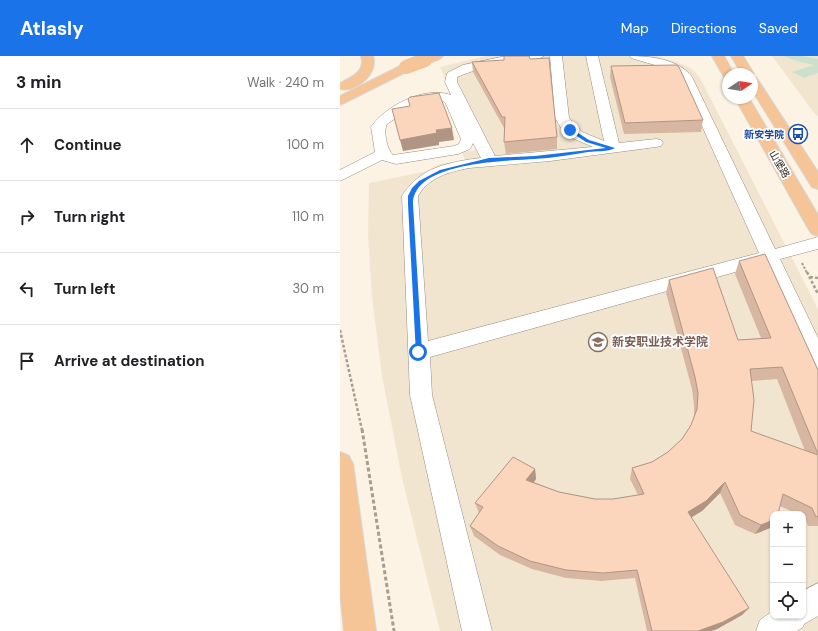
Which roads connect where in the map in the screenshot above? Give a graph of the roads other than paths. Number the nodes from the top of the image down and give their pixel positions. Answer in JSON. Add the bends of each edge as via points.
{"nodes":[{"id":1,"x":437,"y":56,"type":"edge"},
{"id":2,"x":538,"y":56,"type":"edge"},
{"id":3,"x":556,"y":56,"type":"edge"},
{"id":4,"x":712,"y":56,"type":"edge"},
{"id":5,"x":737,"y":56,"type":"edge"},
{"id":6,"x":368,"y":60,"type":"edge"},
{"id":7,"x":594,"y":62,"type":"edge"},
{"id":8,"x":634,"y":62,"type":"edge"},
{"id":9,"x":724,"y":65,"type":"edge"},
{"id":10,"x":610,"y":68,"type":"edge"},
{"id":11,"x":744,"y":68,"type":"edge"},
{"id":12,"x":340,"y":88,"type":"edge"},
{"id":13,"x":758,"y":89,"type":"edge"},
{"id":14,"x":340,"y":101,"type":"edge"},
{"id":15,"x":745,"y":104,"type":"edge"},
{"id":16,"x":656,"y":143,"type":"dead end"},
{"id":17,"x":613,"y":148,"type":"junction"},
{"id":18,"x":383,"y":154,"type":"junction"},
{"id":19,"x":489,"y":160,"type":"junction"},
{"id":20,"x":340,"y":176,"type":"edge"},
{"id":21,"x":818,"y":184,"type":"edge"},
{"id":22,"x":818,"y":230,"type":"edge"},
{"id":23,"x":818,"y":243,"type":"edge"},
{"id":24,"x":771,"y":256,"type":"junction"},
{"id":25,"x":418,"y":352,"type":"junction"},
{"id":26,"x":818,"y":360,"type":"edge"},
{"id":27,"x":340,"y":464,"type":"edge"},
{"id":28,"x":818,"y":598,"type":"edge"},
{"id":29,"x":806,"y":606,"type":"edge"},
{"id":30,"x":788,"y":619,"type":"edge"},
{"id":31,"x":360,"y":631,"type":"edge"},
{"id":32,"x":477,"y":631,"type":"edge"},
{"id":33,"x":771,"y":631,"type":"edge"}],
"edges":[{"from":1,"to":14,"type":"main road","bridge":true,"via":[[406,67]]},
{"from":2,"to":19,"type":"lane","via":[[507,58],[464,69],[451,76],[450,79]]},
{"from":3,"to":17,"type":"lane","via":[[562,118],[565,124],[583,138]]},
{"from":4,"to":9,"type":"main road"},
{"from":5,"to":11,"type":"main road"},
{"from":6,"to":12,"type":"main road","via":[[368,68],[360,78]]},
{"from":7,"to":10,"type":"lane"},
{"from":7,"to":17,"type":"lane"},
{"from":8,"to":24,"type":"lane","via":[[662,63],[686,77]]},
{"from":13,"to":21,"type":"main road","name":"山堡路"},
{"from":15,"to":22,"type":"main road","name":"山堡路"},
{"from":16,"to":17,"type":"lane"},
{"from":17,"to":19,"type":"lane","via":[[535,158]]},
{"from":18,"to":18,"type":"lane","via":[[388,158],[402,160],[458,150],[465,146],[468,139],[452,102],[440,96],[418,98],[382,121],[378,131]]},
{"from":18,"to":20,"type":"lane"},
{"from":19,"to":25,"type":"lane","via":[[430,176],[417,185],[410,196]]},
{"from":23,"to":24,"type":"lane"},
{"from":24,"to":25,"type":"lane"},
{"from":24,"to":26,"type":"lane"},
{"from":25,"to":32,"type":"lane","via":[[421,395]]},
{"from":27,"to":31,"type":"main road"},
{"from":28,"to":29,"type":"lane"},
{"from":30,"to":33,"type":"lane"}]}
